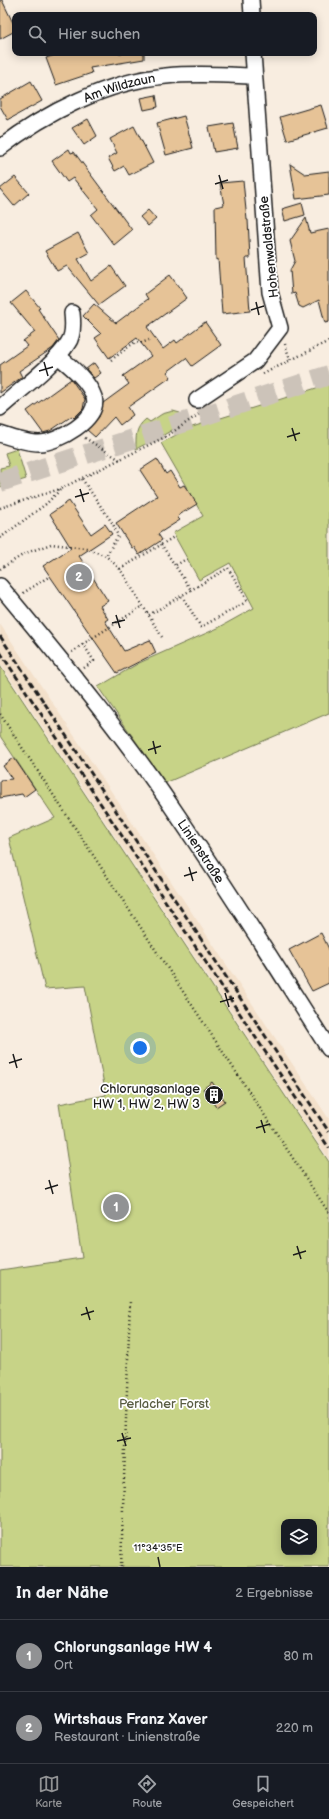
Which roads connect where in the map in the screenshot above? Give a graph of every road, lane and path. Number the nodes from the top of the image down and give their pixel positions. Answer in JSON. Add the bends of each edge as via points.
{"nodes":[{"id":1,"x":251,"y":0,"type":"edge"},
{"id":2,"x":252,"y":12,"type":"edge"},
{"id":3,"x":253,"y":56,"type":"edge"},
{"id":4,"x":254,"y":76,"type":"junction"},
{"id":5,"x":0,"y":148,"type":"edge"},
{"id":6,"x":72,"y":313,"type":"dead end"},
{"id":7,"x":149,"y":340,"type":"dead end"},
{"id":8,"x":58,"y":356,"type":"junction"},
{"id":9,"x":111,"y":360,"type":"dead end"},
{"id":10,"x":196,"y":400,"type":"dead end"},
{"id":11,"x":0,"y":408,"type":"edge"},
{"id":12,"x":73,"y":430,"type":"junction"},
{"id":13,"x":0,"y":434,"type":"edge"},
{"id":14,"x":167,"y":436,"type":"dead end"},
{"id":15,"x":120,"y":460,"type":"junction"},
{"id":16,"x":82,"y":479,"type":"junction"},
{"id":17,"x":60,"y":489,"type":"junction"},
{"id":18,"x":0,"y":508,"type":"edge"},
{"id":19,"x":174,"y":536,"type":"dead end"},
{"id":20,"x":0,"y":538,"type":"edge"},
{"id":21,"x":161,"y":544,"type":"junction"},
{"id":22,"x":106,"y":556,"type":"junction"},
{"id":23,"x":188,"y":558,"type":"dead end"},
{"id":24,"x":176,"y":565,"type":"junction"},
{"id":25,"x":0,"y":569,"type":"edge"},
{"id":26,"x":120,"y":569,"type":"junction"},
{"id":27,"x":50,"y":576,"type":"dead end"},
{"id":28,"x":0,"y":586,"type":"edge"},
{"id":29,"x":191,"y":590,"type":"junction"},
{"id":30,"x":182,"y":596,"type":"junction"},
{"id":31,"x":12,"y":601,"type":"junction"},
{"id":32,"x":143,"y":606,"type":"junction"},
{"id":33,"x":149,"y":615,"type":"junction"},
{"id":34,"x":162,"y":637,"type":"dead end"},
{"id":35,"x":73,"y":675,"type":"junction"},
{"id":36,"x":0,"y":714,"type":"edge"},
{"id":37,"x":329,"y":1049,"type":"edge"},
{"id":38,"x":329,"y":1213,"type":"edge"},
{"id":39,"x":130,"y":1300,"type":"dead end"},
{"id":40,"x":121,"y":1567,"type":"edge"}],
"edges":[{"from":1,"to":2,"type":"street"},
{"from":3,"to":4,"type":"street","name":"Hohenwaldstraße"},
{"from":4,"to":5,"type":"street","name":"Am Wildzaun","via":[[164,76],[127,83],[85,98],[45,117]]},
{"from":4,"to":10,"type":"street","name":"Hohenwaldstraße","via":[[270,292],[280,328],[255,361]]},
{"from":6,"to":8,"type":"street","via":[[73,325],[69,342]]},
{"from":7,"to":9,"type":"path","via":[[135,342]]},
{"from":8,"to":11,"type":"street"},
{"from":8,"to":12,"type":"street","via":[[90,388],[95,399],[91,414]]},
{"from":12,"to":13,"type":"street","via":[[58,439],[38,443]]},
{"from":12,"to":15,"type":"path"},
{"from":14,"to":15,"type":"path"},
{"from":15,"to":16,"type":"path"},
{"from":16,"to":17,"type":"path"},
{"from":16,"to":22,"type":"path","via":[[113,524],[118,536]]},
{"from":17,"to":18,"type":"path"},
{"from":17,"to":20,"type":"path","via":[[46,504]]},
{"from":19,"to":21,"type":"path"},
{"from":21,"to":24,"type":"path"},
{"from":21,"to":26,"type":"path"},
{"from":22,"to":25,"type":"path","via":[[86,548],[51,544],[26,553]]},
{"from":22,"to":26,"type":"path"},
{"from":23,"to":24,"type":"path"},
{"from":24,"to":29,"type":"path"},
{"from":26,"to":32,"type":"path"},
{"from":27,"to":31,"type":"path"},
{"from":28,"to":31,"type":"street","name":"Linienstraße"},
{"from":29,"to":30,"type":"path"},
{"from":29,"to":30,"type":"path","via":[[228,568],[248,601],[201,628]]},
{"from":30,"to":33,"type":"path"},
{"from":31,"to":35,"type":"street","name":"Linienstraße"},
{"from":32,"to":33,"type":"path"},
{"from":32,"to":35,"type":"path","via":[[83,644],[94,661]]},
{"from":33,"to":34,"type":"path"},
{"from":35,"to":37,"type":"street","name":"Linienstraße","via":[[130,748],[178,816]]},
{"from":36,"to":38,"type":"path"},
{"from":39,"to":40,"type":"path"}]}
